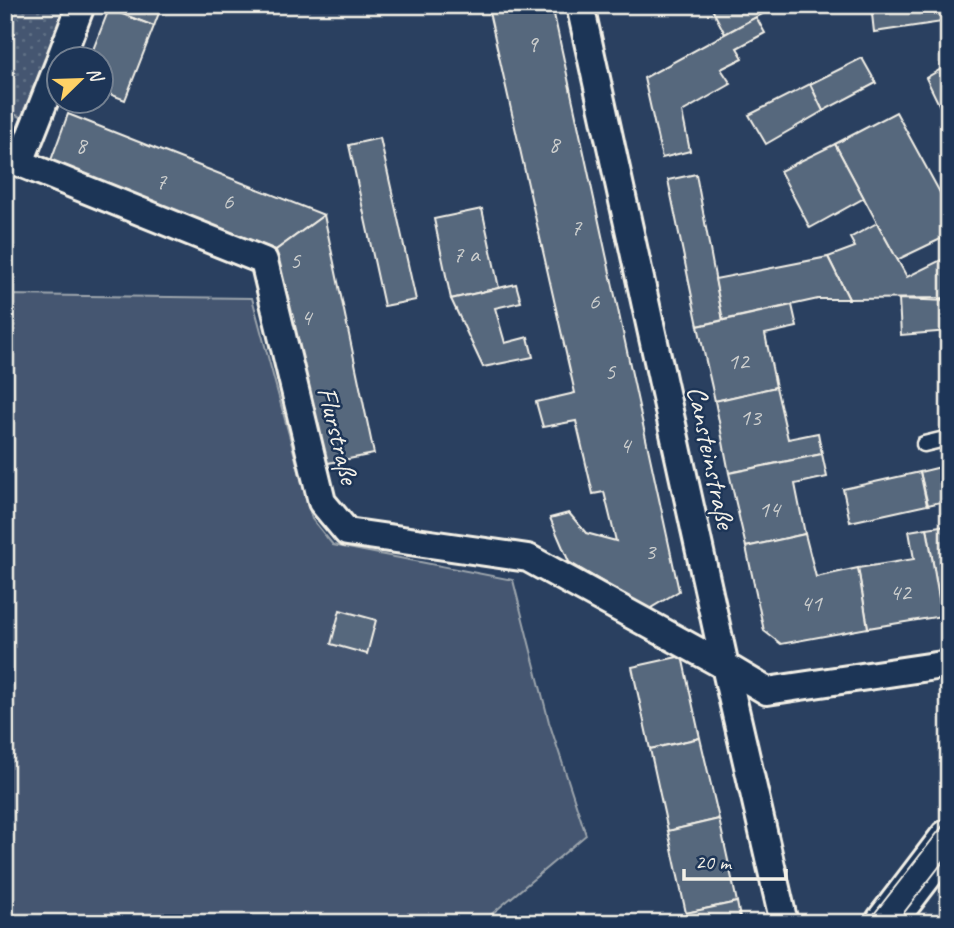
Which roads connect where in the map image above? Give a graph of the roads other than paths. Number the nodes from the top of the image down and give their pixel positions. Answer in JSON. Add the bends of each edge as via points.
{"nodes":[{"id":1,"x":81,"y":5,"type":"edge"},
{"id":2,"x":580,"y":5,"type":"edge"},
{"id":3,"x":65,"y":46,"type":"edge"},
{"id":4,"x":46,"y":90,"type":"edge"},
{"id":5,"x":13,"y":160,"type":"edge"},
{"id":6,"x":949,"y":438,"type":"edge"},
{"id":7,"x":924,"y":444,"type":"dead end"},
{"id":8,"x":949,"y":664,"type":"edge"},
{"id":9,"x":725,"y":666,"type":"junction"},
{"id":10,"x":949,"y":839,"type":"edge"},
{"id":11,"x":784,"y":923,"type":"edge"},
{"id":12,"x":885,"y":923,"type":"edge"}],
"edges":[{"from":1,"to":3,"type":"street"},
{"from":2,"to":9,"type":"street","name":"Cansteinstraße"},
{"from":4,"to":5,"type":"street"},
{"from":5,"to":9,"type":"street","name":"Flurstraße","via":[[264,261],[322,502],[347,532],[528,558]]},
{"from":6,"to":7,"type":"lane"},
{"from":8,"to":9,"type":"street","via":[[767,691]]},
{"from":9,"to":11,"type":"street","name":"Cansteinstraße"},
{"from":10,"to":12,"type":"street"}]}
